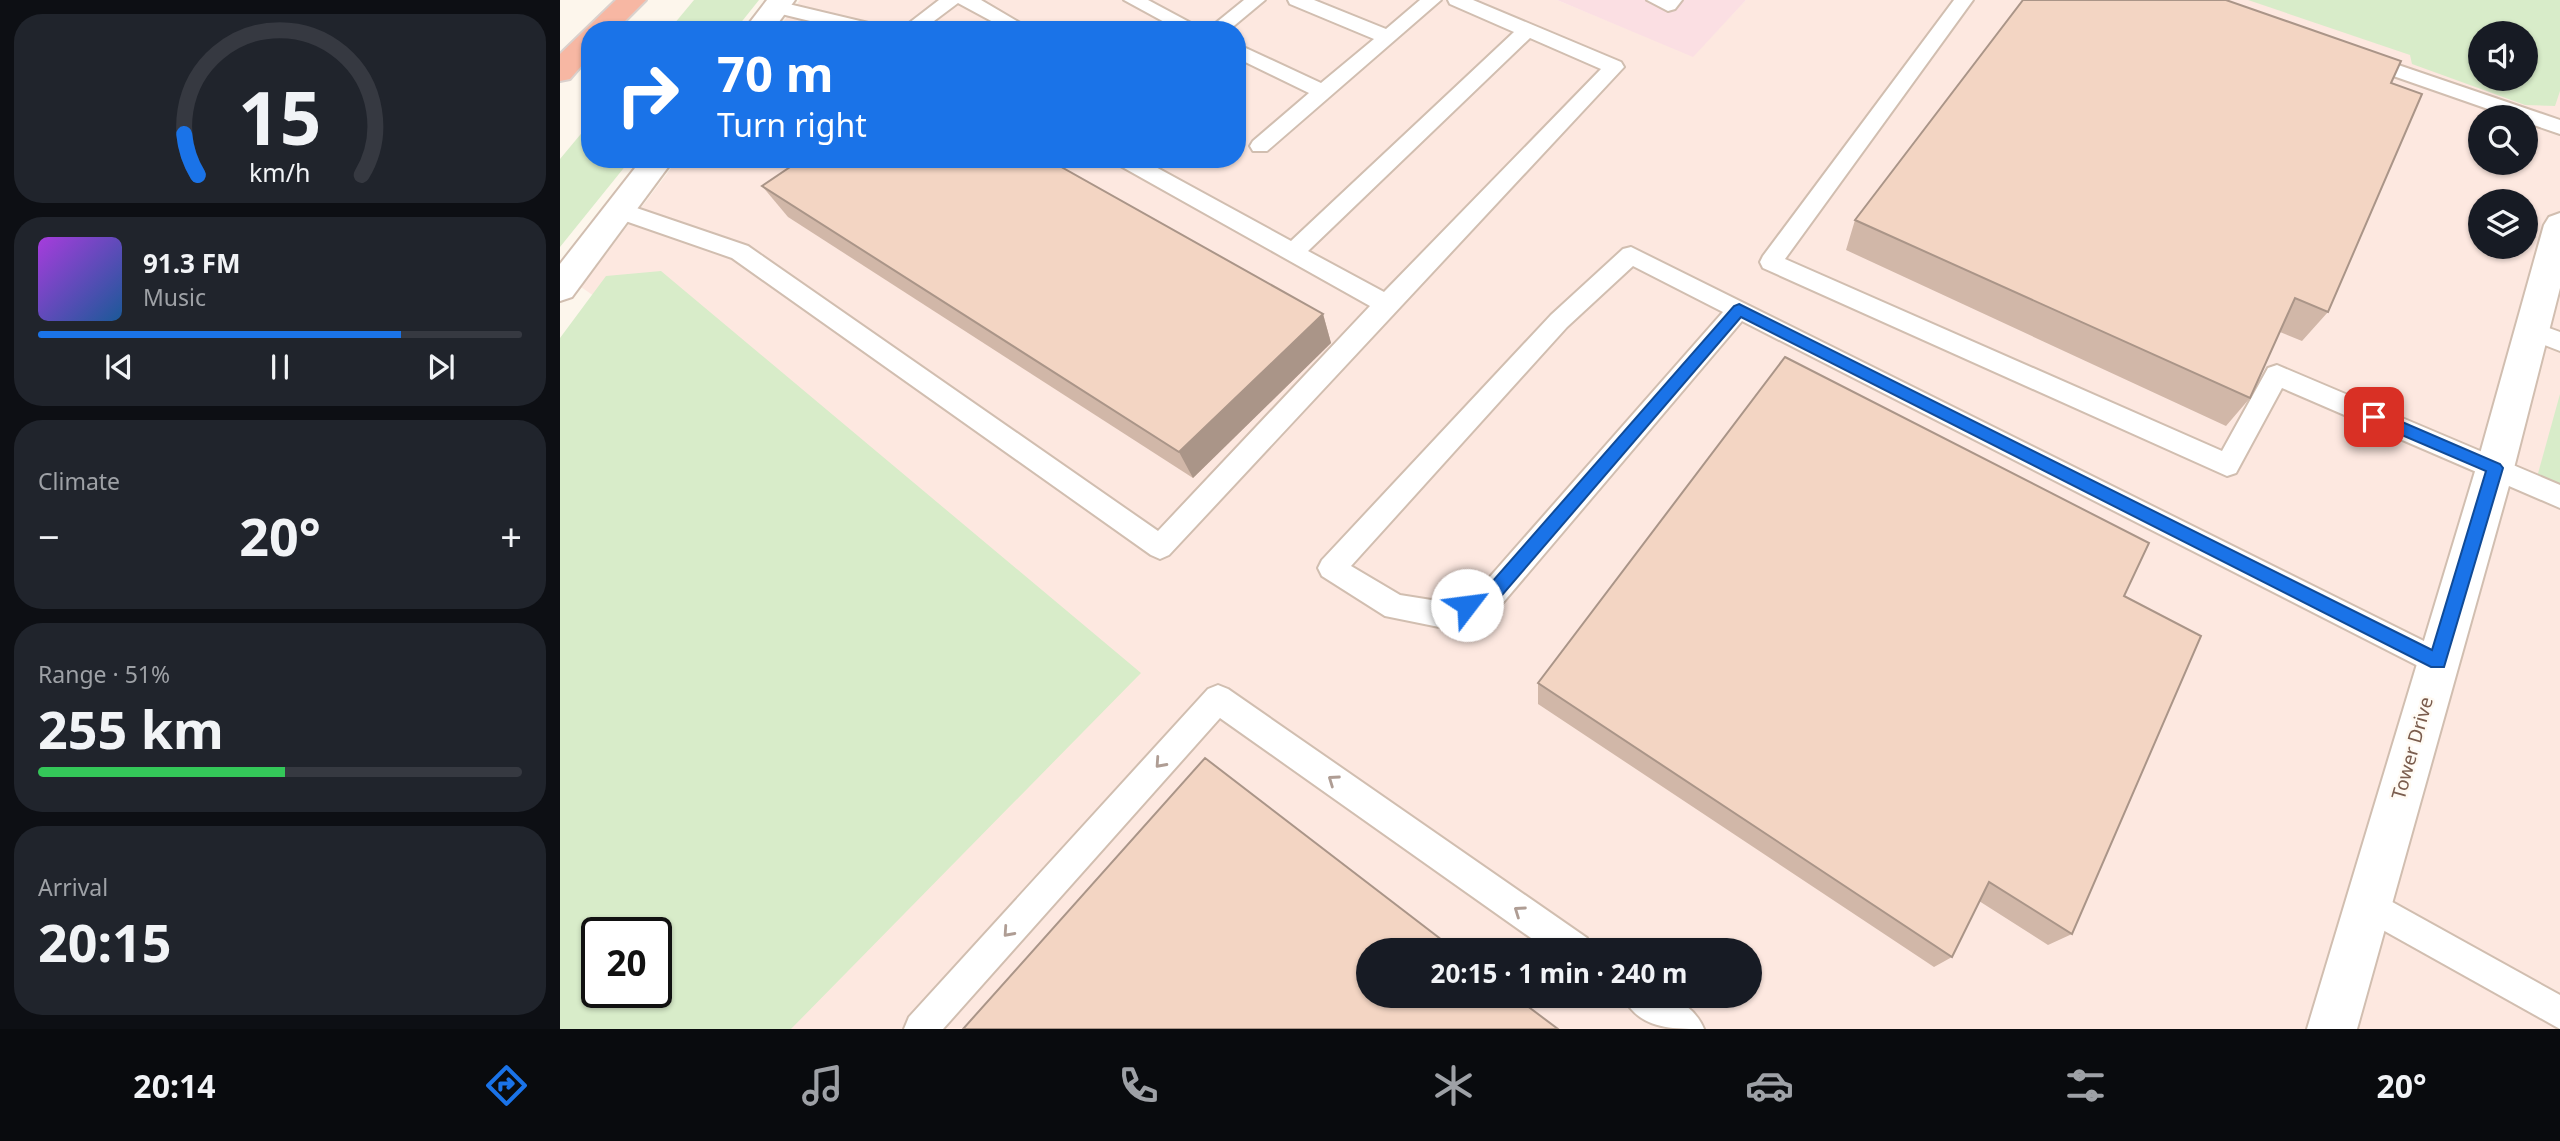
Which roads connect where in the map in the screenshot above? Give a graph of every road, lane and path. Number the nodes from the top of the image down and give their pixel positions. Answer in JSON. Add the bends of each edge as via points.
{"nodes":[{"id":1,"x":623,"y":0,"type":"edge"},
{"id":2,"x":632,"y":0,"type":"edge"},
{"id":3,"x":951,"y":0,"type":"edge"},
{"id":4,"x":966,"y":0,"type":"edge"},
{"id":5,"x":1133,"y":0,"type":"edge"},
{"id":6,"x":1256,"y":0,"type":"edge"},
{"id":7,"x":1297,"y":0,"type":"edge"},
{"id":8,"x":1432,"y":0,"type":"edge"},
{"id":9,"x":1457,"y":0,"type":"edge"},
{"id":10,"x":1656,"y":0,"type":"edge"},
{"id":11,"x":1673,"y":0,"type":"edge"},
{"id":12,"x":1964,"y":0,"type":"edge"},
{"id":13,"x":778,"y":4,"type":"edge"},
{"id":14,"x":606,"y":21,"type":"edge"},
{"id":15,"x":608,"y":21,"type":"edge"},
{"id":16,"x":765,"y":21,"type":"edge"},
{"id":17,"x":841,"y":21,"type":"edge"},
{"id":18,"x":922,"y":21,"type":"edge"},
{"id":19,"x":1006,"y":21,"type":"edge"},
{"id":20,"x":1176,"y":21,"type":"edge"},
{"id":21,"x":1228,"y":21,"type":"edge"},
{"id":22,"x":1527,"y":30,"type":"junction"},
{"id":23,"x":1388,"y":37,"type":"junction"},
{"id":24,"x":581,"y":48,"type":"edge"},
{"id":25,"x":1246,"y":54,"type":"edge"},
{"id":26,"x":2350,"y":55,"type":"edge"},
{"id":27,"x":560,"y":72,"type":"edge"},
{"id":28,"x":1323,"y":92,"type":"junction"},
{"id":29,"x":2560,"y":127,"type":"edge"},
{"id":30,"x":1260,"y":146,"type":"dead end"},
{"id":31,"x":652,"y":168,"type":"edge"},
{"id":32,"x":1140,"y":168,"type":"edge"},
{"id":33,"x":619,"y":210,"type":"junction"},
{"id":34,"x":2560,"y":225,"type":"edge"},
{"id":35,"x":1293,"y":253,"type":"junction"},
{"id":36,"x":560,"y":288,"type":"edge"},
{"id":37,"x":1386,"y":304,"type":"junction"},
{"id":38,"x":1739,"y":309,"type":"junction"},
{"id":39,"x":2546,"y":336,"type":"edge"},
{"id":40,"x":2495,"y":468,"type":"junction"},
{"id":41,"x":2560,"y":497,"type":"edge"},
{"id":42,"x":2438,"y":662,"type":"junction"},
{"id":43,"x":2367,"y":904,"type":"junction"},
{"id":44,"x":1558,"y":938,"type":"edge"},
{"id":45,"x":1657,"y":1008,"type":"edge"},
{"id":46,"x":2560,"y":1013,"type":"edge"},
{"id":47,"x":920,"y":1029,"type":"edge"},
{"id":48,"x":1687,"y":1029,"type":"edge"},
{"id":49,"x":2332,"y":1029,"type":"edge"}],
"edges":[{"from":1,"to":14,"type":"highway"},
{"from":2,"to":15,"type":"highway"},
{"from":3,"to":18,"type":"lane"},
{"from":4,"to":19,"type":"lane"},
{"from":5,"to":20,"type":"lane"},
{"from":6,"to":21,"type":"lane"},
{"from":7,"to":23,"type":"lane"},
{"from":8,"to":23,"type":"lane"},
{"from":9,"to":22,"type":"lane"},
{"from":10,"to":11,"type":"lane","via":[[1668,5]]},
{"from":12,"to":40,"type":"lane","via":[[1772,262],[2227,465],[2277,375]]},
{"from":13,"to":16,"type":"street"},
{"from":13,"to":17,"type":"lane"},
{"from":22,"to":35,"type":"lane"},
{"from":22,"to":37,"type":"lane","via":[[1614,67]]},
{"from":23,"to":28,"type":"lane"},
{"from":24,"to":27,"type":"highway"},
{"from":25,"to":28,"type":"lane"},
{"from":26,"to":29,"type":"lane"},
{"from":28,"to":30,"type":"lane"},
{"from":31,"to":33,"type":"street"},
{"from":32,"to":35,"type":"lane"},
{"from":33,"to":36,"type":"street"},
{"from":33,"to":37,"type":"lane","via":[[740,253],[1160,547]]},
{"from":34,"to":39,"type":"street","name":"Tower Drive"},
{"from":35,"to":37,"type":"lane"},
{"from":38,"to":38,"type":"lane","via":[[1631,255],[1559,321],[1332,568],[1395,607],[1444,615],[1491,596]]},
{"from":38,"to":42,"type":"lane"},
{"from":39,"to":40,"type":"street","name":"Tower Drive"},
{"from":40,"to":41,"type":"lane"},
{"from":40,"to":42,"type":"street","name":"Tower Drive"},
{"from":42,"to":43,"type":"street","name":"Tower Drive"},
{"from":43,"to":46,"type":"lane"},
{"from":43,"to":49,"type":"street","name":"Tower Drive"},
{"from":44,"to":47,"type":"lane","one_way":true,"via":[[1218,699]]},
{"from":45,"to":48,"type":"lane"}]}
